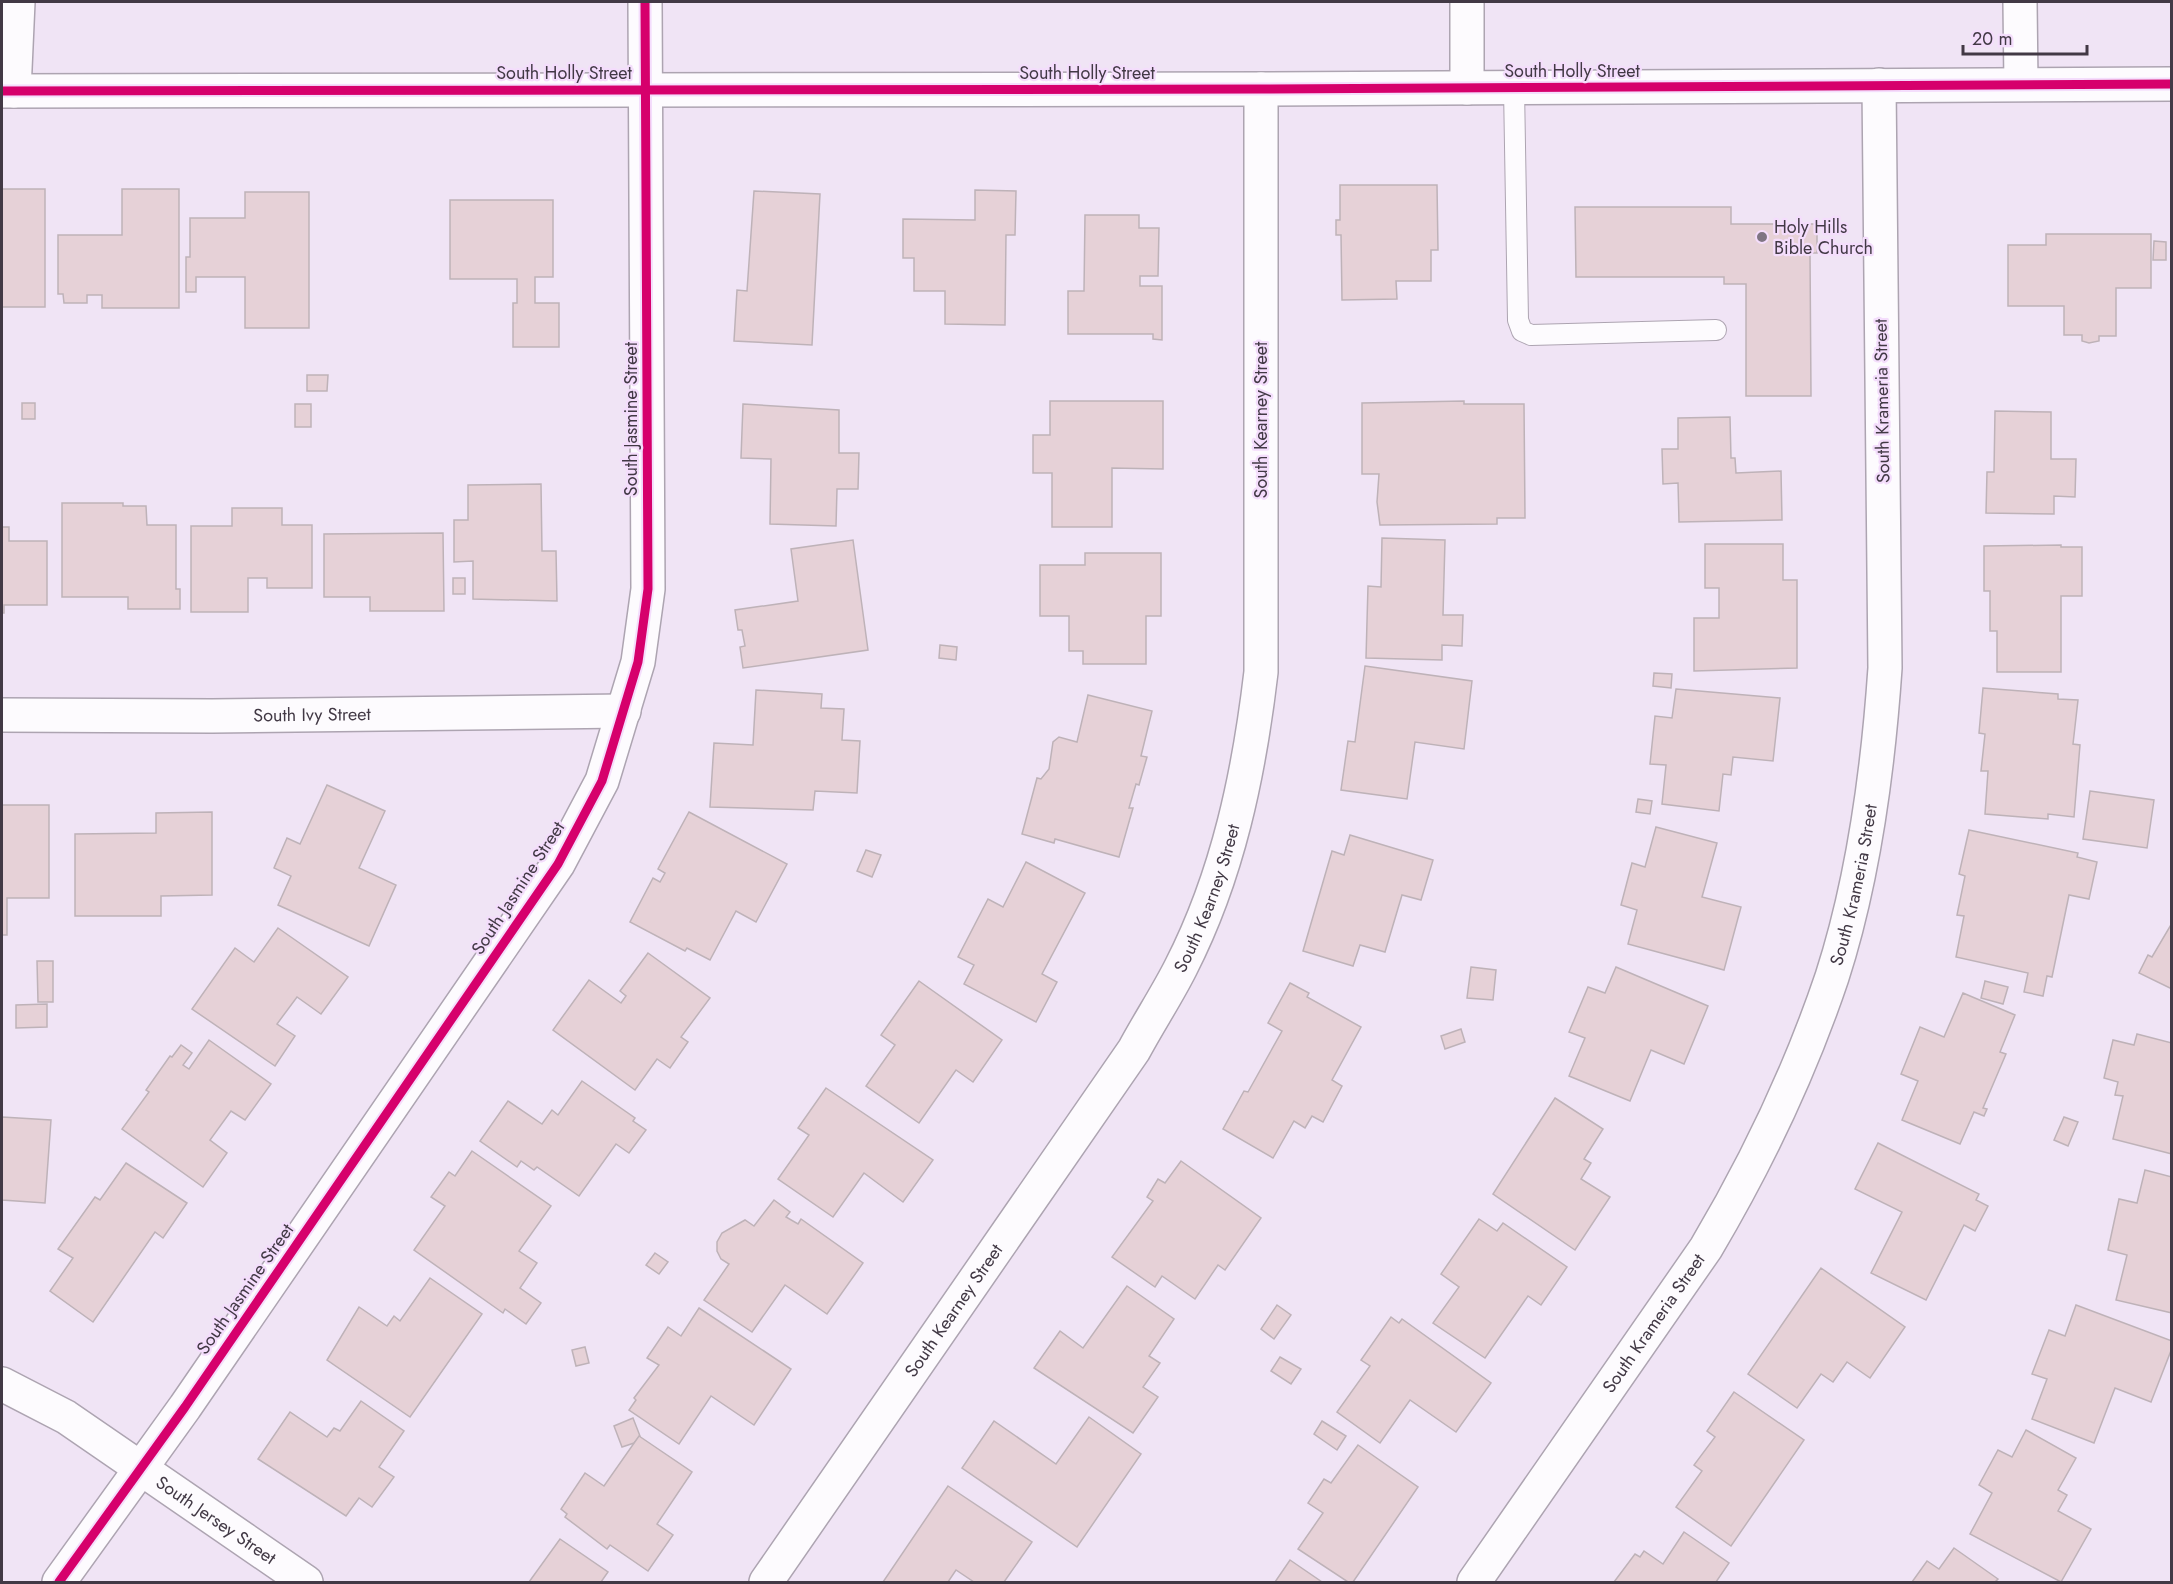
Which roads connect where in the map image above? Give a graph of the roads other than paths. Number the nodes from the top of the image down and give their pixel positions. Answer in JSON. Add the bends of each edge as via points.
{"nodes":[{"id":1,"x":18,"y":2,"type":"edge"},
{"id":2,"x":645,"y":2,"type":"edge"},
{"id":3,"x":1467,"y":2,"type":"edge"},
{"id":4,"x":2020,"y":2,"type":"edge"},
{"id":5,"x":2020,"y":84,"type":"junction"},
{"id":6,"x":2172,"y":84,"type":"edge"},
{"id":7,"x":1879,"y":85,"type":"junction"},
{"id":8,"x":1467,"y":88,"type":"junction"},
{"id":9,"x":1514,"y":88,"type":"junction"},
{"id":10,"x":646,"y":89,"type":"junction"},
{"id":11,"x":1261,"y":89,"type":"junction"},
{"id":12,"x":8,"y":91,"type":"edge"},
{"id":13,"x":1716,"y":330,"type":"dead end"},
{"id":14,"x":624,"y":711,"type":"junction"},
{"id":15,"x":2,"y":715,"type":"edge"},
{"id":16,"x":2,"y":1383,"type":"edge"},
{"id":17,"x":139,"y":1468,"type":"junction"},
{"id":18,"x":59,"y":1582,"type":"edge"},
{"id":19,"x":306,"y":1582,"type":"edge"},
{"id":20,"x":766,"y":1582,"type":"edge"},
{"id":21,"x":1474,"y":1582,"type":"edge"}],
"edges":[{"from":1,"to":12,"type":"street"},
{"from":2,"to":10,"type":"street","name":"South Jasmine Street"},
{"from":3,"to":8,"type":"street"},
{"from":4,"to":5,"type":"street"},
{"from":5,"to":6,"type":"street","name":"South Holly Street"},
{"from":5,"to":7,"type":"street","name":"South Holly Street"},
{"from":7,"to":9,"type":"street","name":"South Holly Street"},
{"from":7,"to":21,"type":"street","name":"South Krameria Street","via":[[1885,668],[1879,751],[1854,895],[1811,1034],[1770,1130],[1727,1212]]},
{"from":8,"to":9,"type":"street","name":"South Holly Street"},
{"from":8,"to":11,"type":"street","name":"South Holly Street"},
{"from":9,"to":13,"type":"lane","via":[[1518,320],[1522,331],[1531,335]]},
{"from":10,"to":11,"type":"street","name":"South Holly Street"},
{"from":10,"to":12,"type":"street","name":"South Holly Street"},
{"from":10,"to":14,"type":"street","name":"South Jasmine Street","via":[[648,589],[638,662]]},
{"from":11,"to":20,"type":"street","name":"South Kearney Street","via":[[1261,672],[1252,742],[1235,822],[1214,889],[1182,966],[1134,1050]]},
{"from":14,"to":15,"type":"street","name":"South Ivy Street"},
{"from":14,"to":17,"type":"street","name":"South Jasmine Street","via":[[602,781],[558,864],[192,1397]]},
{"from":16,"to":17,"type":"street","name":"South Jersey Street","via":[[66,1417]]},
{"from":17,"to":18,"type":"street","name":"South Jasmine Street"},
{"from":17,"to":19,"type":"street","name":"South Jersey Street"}]}
